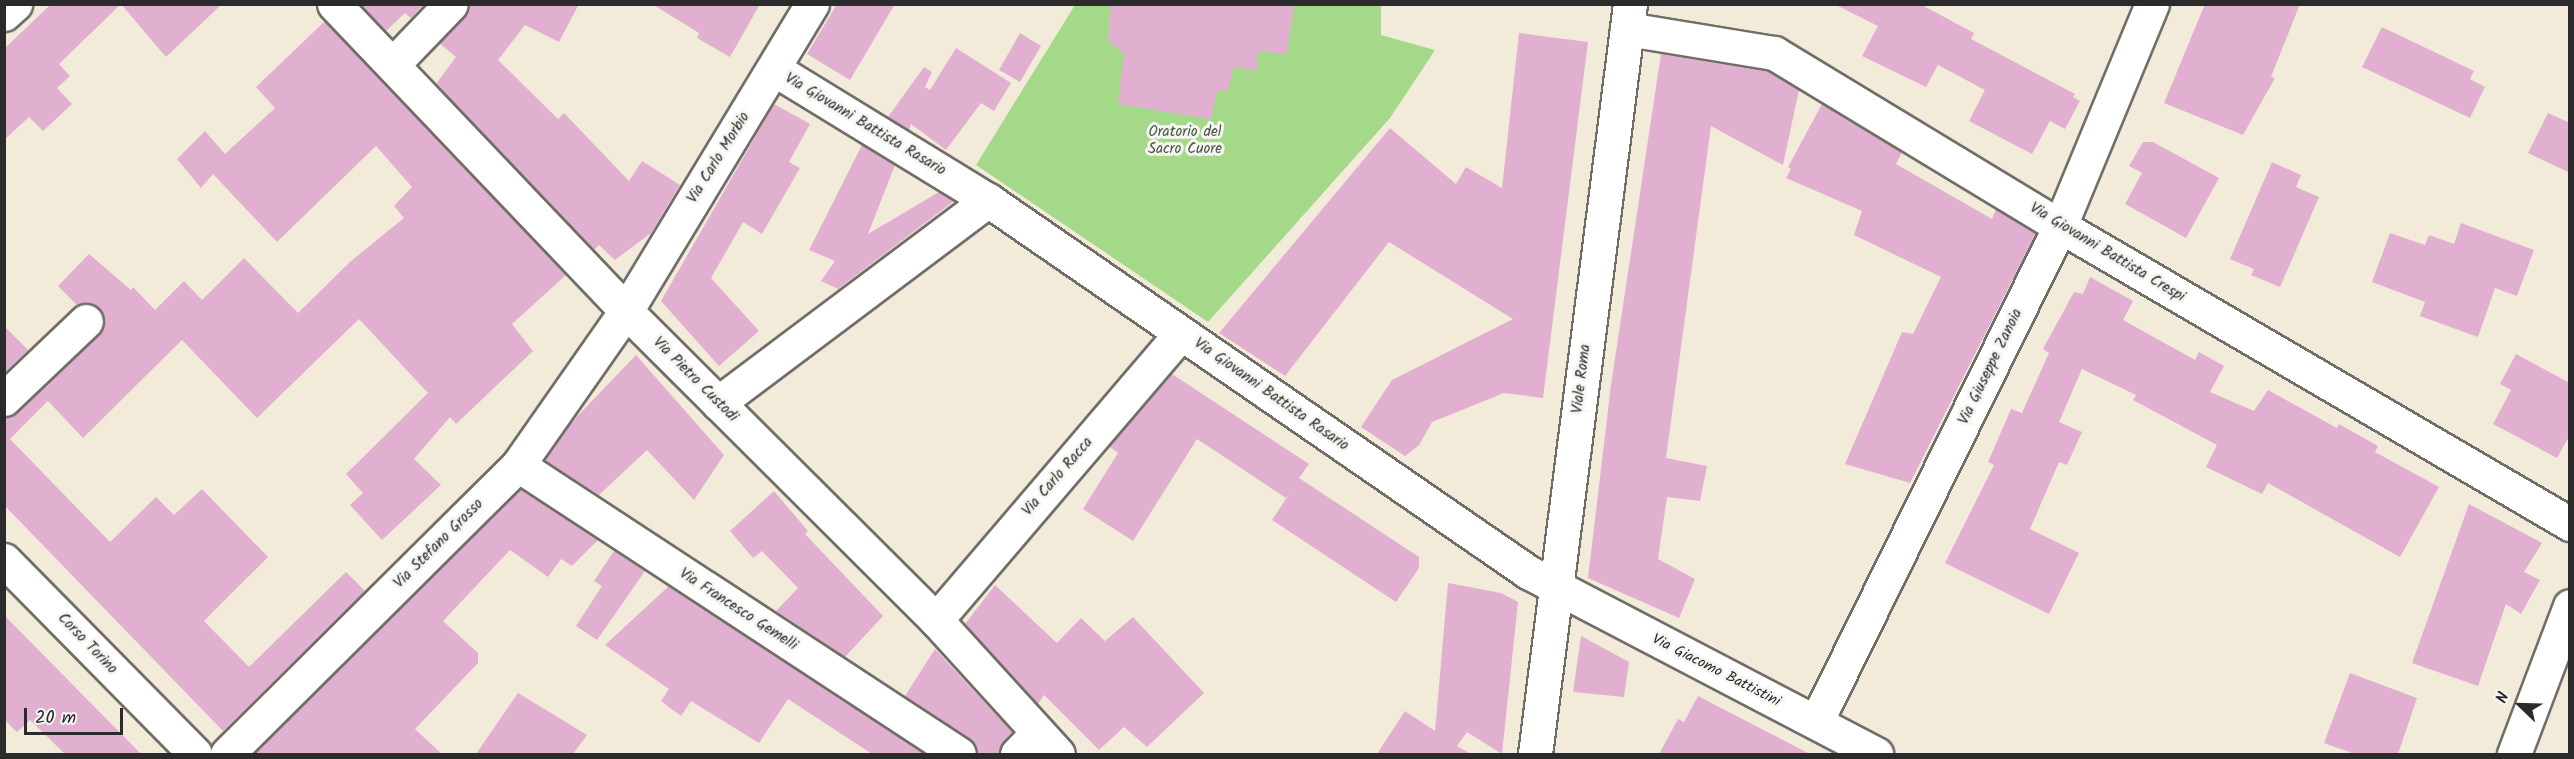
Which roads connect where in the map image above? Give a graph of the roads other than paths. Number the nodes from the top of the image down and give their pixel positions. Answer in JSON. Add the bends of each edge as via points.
{"nodes":[{"id":1,"x":15,"y":4,"type":"edge"},
{"id":2,"x":334,"y":4,"type":"edge"},
{"id":3,"x":451,"y":4,"type":"edge"},
{"id":4,"x":812,"y":4,"type":"edge"},
{"id":5,"x":2152,"y":4,"type":"edge"},
{"id":6,"x":4,"y":14,"type":"edge"},
{"id":7,"x":1629,"y":17,"type":"edge"},
{"id":8,"x":393,"y":64,"type":"junction"},
{"id":9,"x":774,"y":69,"type":"junction"},
{"id":10,"x":988,"y":200,"type":"junction"},
{"id":11,"x":2060,"y":226,"type":"junction"},
{"id":12,"x":626,"y":311,"type":"junction"},
{"id":13,"x":86,"y":321,"type":"dead end"},
{"id":14,"x":1181,"y":333,"type":"junction"},
{"id":15,"x":4,"y":399,"type":"edge"},
{"id":16,"x":718,"y":403,"type":"junction"},
{"id":17,"x":518,"y":465,"type":"junction"},
{"id":18,"x":2570,"y":524,"type":"edge"},
{"id":19,"x":4,"y":560,"type":"edge"},
{"id":20,"x":1555,"y":588,"type":"junction"},
{"id":21,"x":2570,"y":606,"type":"edge"},
{"id":22,"x":936,"y":620,"type":"junction"},
{"id":23,"x":1816,"y":722,"type":"junction"},
{"id":24,"x":1037,"y":747,"type":"edge"},
{"id":25,"x":195,"y":754,"type":"edge"},
{"id":26,"x":227,"y":754,"type":"edge"},
{"id":27,"x":959,"y":754,"type":"edge"},
{"id":28,"x":1534,"y":754,"type":"edge"},
{"id":29,"x":1876,"y":754,"type":"edge"},
{"id":30,"x":2514,"y":754,"type":"edge"}],
"edges":[{"from":1,"to":6,"type":"street"},
{"from":2,"to":8,"type":"street","name":"Via Pietro Custodi"},
{"from":3,"to":8,"type":"street"},
{"from":4,"to":9,"type":"street","name":"Via Carlo Morbio"},
{"from":5,"to":11,"type":"street","name":"Via Giuseppe Zanoia"},
{"from":7,"to":11,"type":"street","name":"Via Giovanni Battista Crespi","via":[[1774,53]]},
{"from":7,"to":20,"type":"street","name":"Viale Roma"},
{"from":8,"to":12,"type":"street","name":"Via Pietro Custodi"},
{"from":9,"to":10,"type":"street","name":"Via Giovanni Battista Rasario"},
{"from":9,"to":12,"type":"street","name":"Via Carlo Morbio"},
{"from":10,"to":14,"type":"street","name":"Via Giovanni Battista Rasario"},
{"from":10,"to":16,"type":"street"},
{"from":11,"to":18,"type":"street","name":"Via Giovanni Battista Crespi"},
{"from":11,"to":23,"type":"street","name":"Via Giuseppe Zanoia"},
{"from":12,"to":16,"type":"street","name":"Via Pietro Custodi"},
{"from":12,"to":17,"type":"street","name":"Via Stefano Grosso"},
{"from":13,"to":15,"type":"street"},
{"from":14,"to":20,"type":"street","name":"Via Giovanni Battista Rasario"},
{"from":14,"to":22,"type":"street","name":"Via Carlo Racca"},
{"from":16,"to":22,"type":"street","name":"Via Pietro Custodi"},
{"from":17,"to":26,"type":"street","name":"Via Stefano Grosso"},
{"from":17,"to":27,"type":"street","name":"Via Francesco Gemelli"},
{"from":19,"to":25,"type":"street","name":"Corso Torino"},
{"from":20,"to":23,"type":"street","name":"Via Giacomo Battistini"},
{"from":20,"to":28,"type":"street","name":"Viale Roma"},
{"from":21,"to":30,"type":"street"},
{"from":22,"to":24,"type":"street","name":"Via Pietro Custodi"},
{"from":23,"to":29,"type":"street","name":"Via Giacomo Battistini"}]}
